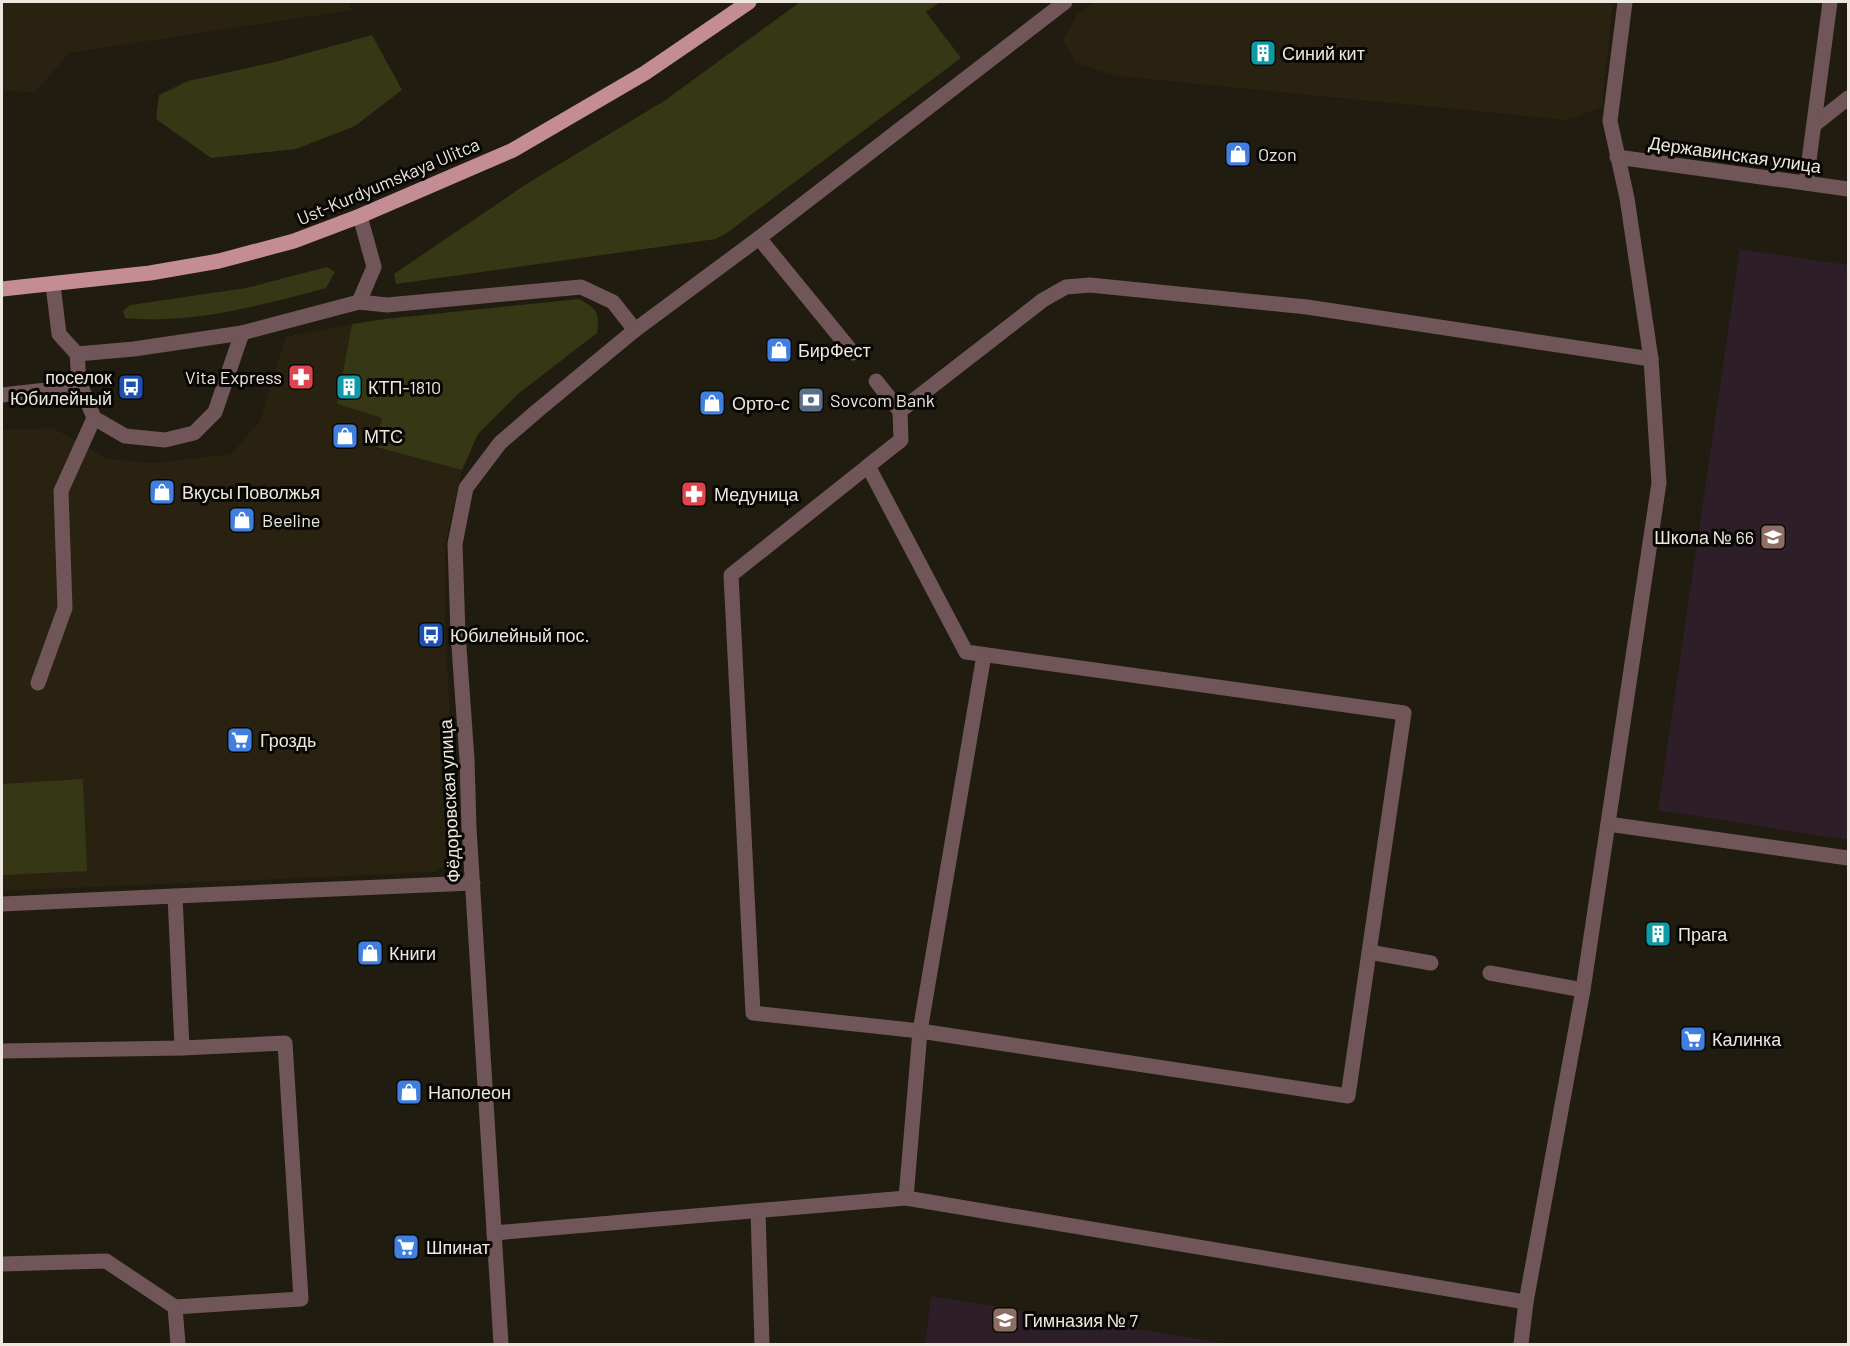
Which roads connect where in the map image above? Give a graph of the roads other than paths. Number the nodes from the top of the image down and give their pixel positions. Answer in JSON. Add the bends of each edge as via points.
{"nodes":[{"id":1,"x":749,"y":2,"type":"edge"},
{"id":2,"x":1065,"y":2,"type":"edge"},
{"id":3,"x":1625,"y":2,"type":"edge"},
{"id":4,"x":1830,"y":2,"type":"edge"},
{"id":5,"x":1848,"y":98,"type":"edge"},
{"id":6,"x":1814,"y":125,"type":"junction"},
{"id":7,"x":1617,"y":157,"type":"junction"},
{"id":8,"x":1806,"y":183,"type":"junction"},
{"id":9,"x":1848,"y":189,"type":"edge"},
{"id":10,"x":360,"y":216,"type":"junction"},
{"id":11,"x":759,"y":238,"type":"junction"},
{"id":12,"x":53,"y":285,"type":"junction"},
{"id":13,"x":2,"y":289,"type":"edge"},
{"id":14,"x":359,"y":302,"type":"junction"},
{"id":15,"x":635,"y":330,"type":"junction"},
{"id":16,"x":242,"y":333,"type":"junction"},
{"id":17,"x":853,"y":353,"type":"dead end"},
{"id":18,"x":77,"y":354,"type":"junction"},
{"id":19,"x":1651,"y":359,"type":"junction"},
{"id":20,"x":876,"y":381,"type":"dead end"},
{"id":21,"x":82,"y":386,"type":"junction"},
{"id":22,"x":2,"y":395,"type":"edge"},
{"id":23,"x":900,"y":411,"type":"junction"},
{"id":24,"x":94,"y":418,"type":"junction"},
{"id":25,"x":868,"y":466,"type":"junction"},
{"id":26,"x":984,"y":655,"type":"junction"},
{"id":27,"x":38,"y":683,"type":"dead end"},
{"id":28,"x":1608,"y":824,"type":"junction"},
{"id":29,"x":1848,"y":858,"type":"edge"},
{"id":30,"x":473,"y":883,"type":"junction"},
{"id":31,"x":175,"y":896,"type":"junction"},
{"id":32,"x":2,"y":904,"type":"edge"},
{"id":33,"x":1369,"y":952,"type":"junction"},
{"id":34,"x":1431,"y":963,"type":"dead end"},
{"id":35,"x":1490,"y":973,"type":"dead end"},
{"id":36,"x":1583,"y":990,"type":"junction"},
{"id":37,"x":920,"y":1031,"type":"junction"},
{"id":38,"x":182,"y":1048,"type":"junction"},
{"id":39,"x":2,"y":1051,"type":"edge"},
{"id":40,"x":906,"y":1198,"type":"junction"},
{"id":41,"x":758,"y":1211,"type":"junction"},
{"id":42,"x":494,"y":1233,"type":"junction"},
{"id":43,"x":2,"y":1264,"type":"edge"},
{"id":44,"x":1526,"y":1302,"type":"junction"},
{"id":45,"x":176,"y":1307,"type":"junction"},
{"id":46,"x":178,"y":1344,"type":"edge"},
{"id":47,"x":501,"y":1344,"type":"edge"},
{"id":48,"x":762,"y":1344,"type":"edge"},
{"id":49,"x":1521,"y":1344,"type":"edge"}],
"edges":[{"from":1,"to":10,"type":"main road","name":"Ust-Kurdyumskaya Ulitca","via":[[645,73],[513,150]]},
{"from":2,"to":11,"type":"street","name":"Фёдоровская улица"},
{"from":3,"to":7,"type":"street","via":[[1610,121]]},
{"from":4,"to":6,"type":"street"},
{"from":5,"to":6,"type":"street"},
{"from":6,"to":8,"type":"street"},
{"from":7,"to":8,"type":"street","name":"Державинская улица"},
{"from":7,"to":19,"type":"street","via":[[1627,198]]},
{"from":8,"to":9,"type":"street","name":"Державинская улица"},
{"from":10,"to":12,"type":"main road","name":"Ust-Kurdyumskaya Ulitca","via":[[294,242],[219,261]]},
{"from":10,"to":14,"type":"street","via":[[374,267]]},
{"from":11,"to":15,"type":"street","name":"Фёдоровская улица"},
{"from":11,"to":17,"type":"street"},
{"from":12,"to":13,"type":"main road","name":"Ust-Kurdyumskaya Ulitca"},
{"from":12,"to":18,"type":"street","via":[[59,334]]},
{"from":14,"to":15,"type":"street","via":[[387,306],[581,287],[613,302]]},
{"from":14,"to":16,"type":"street"},
{"from":15,"to":30,"type":"street","name":"Фёдоровская улица","via":[[501,443],[466,488],[455,544]]},
{"from":16,"to":18,"type":"street"},
{"from":16,"to":24,"type":"street","via":[[215,412],[194,433],[165,440],[125,436]]},
{"from":18,"to":21,"type":"street"},
{"from":19,"to":23,"type":"street","via":[[1307,307],[1090,285],[1066,287],[1043,300]]},
{"from":19,"to":28,"type":"street","via":[[1659,483]]},
{"from":20,"to":23,"type":"street"},
{"from":21,"to":22,"type":"street"},
{"from":21,"to":24,"type":"street"},
{"from":23,"to":25,"type":"street","via":[[901,440]]},
{"from":24,"to":27,"type":"street","via":[[61,491],[65,608]]},
{"from":25,"to":26,"type":"street","via":[[966,652]]},
{"from":25,"to":37,"type":"street","via":[[731,575],[753,1013]]},
{"from":26,"to":33,"type":"street","via":[[1404,713]]},
{"from":26,"to":37,"type":"street"},
{"from":28,"to":29,"type":"street"},
{"from":28,"to":36,"type":"street"},
{"from":30,"to":31,"type":"street"},
{"from":30,"to":42,"type":"street","name":"Фёдоровская улица"},
{"from":31,"to":32,"type":"street"},
{"from":31,"to":38,"type":"street"},
{"from":33,"to":34,"type":"street"},
{"from":33,"to":37,"type":"street","via":[[1348,1096]]},
{"from":35,"to":36,"type":"street"},
{"from":36,"to":44,"type":"street"},
{"from":37,"to":40,"type":"street"},
{"from":38,"to":39,"type":"street"},
{"from":38,"to":45,"type":"street","via":[[285,1043],[301,1299]]},
{"from":40,"to":41,"type":"street"},
{"from":40,"to":44,"type":"street"},
{"from":41,"to":42,"type":"street"},
{"from":41,"to":48,"type":"street"},
{"from":42,"to":47,"type":"street","name":"Фёдоровская улица"},
{"from":43,"to":45,"type":"street","via":[[106,1261]]},
{"from":44,"to":49,"type":"street"},
{"from":45,"to":46,"type":"street"}]}
